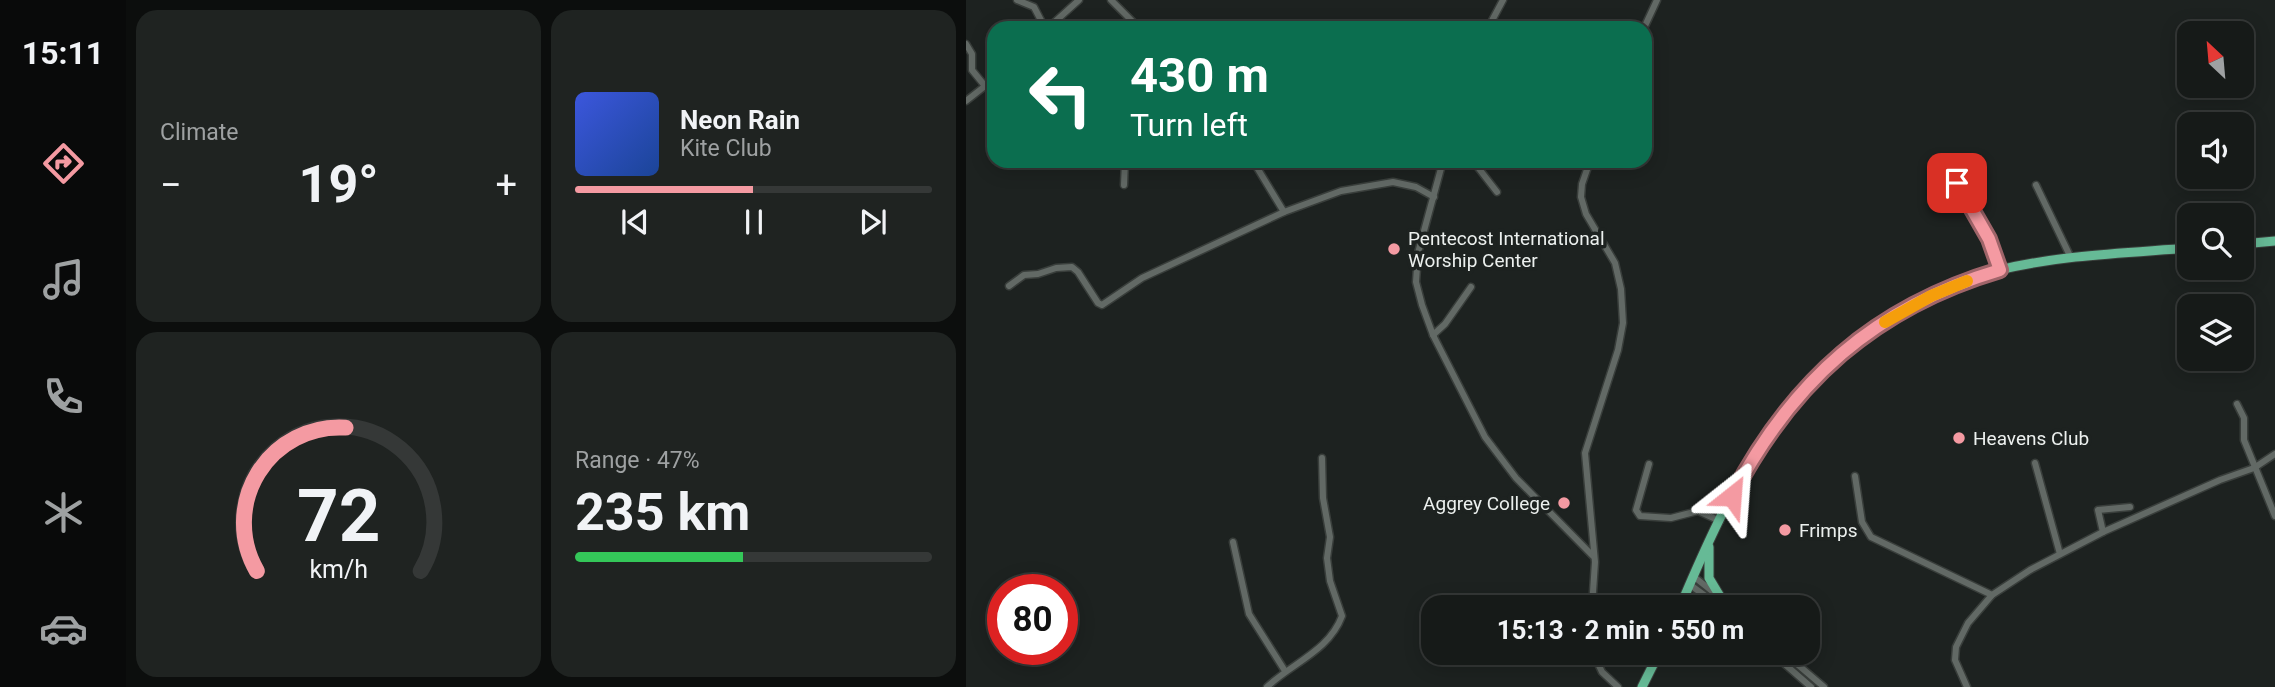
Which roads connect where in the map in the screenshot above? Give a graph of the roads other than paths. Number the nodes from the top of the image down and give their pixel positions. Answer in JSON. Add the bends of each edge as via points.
{"nodes":[{"id":1,"x":1017,"y":0,"type":"edge"},
{"id":2,"x":1079,"y":0,"type":"edge"},
{"id":3,"x":1111,"y":0,"type":"edge"},
{"id":4,"x":1503,"y":0,"type":"edge"},
{"id":5,"x":1657,"y":0,"type":"edge"},
{"id":6,"x":1042,"y":21,"type":"edge"},
{"id":7,"x":1054,"y":21,"type":"edge"},
{"id":8,"x":1132,"y":21,"type":"edge"},
{"id":9,"x":1492,"y":21,"type":"edge"},
{"id":10,"x":1647,"y":21,"type":"edge"},
{"id":11,"x":966,"y":44,"type":"edge"},
{"id":12,"x":985,"y":86,"type":"joint"},
{"id":13,"x":966,"y":101,"type":"edge"},
{"id":14,"x":1125,"y":168,"type":"edge"},
{"id":15,"x":1257,"y":168,"type":"edge"},
{"id":16,"x":1441,"y":168,"type":"edge"},
{"id":17,"x":1478,"y":168,"type":"edge"},
{"id":18,"x":1588,"y":168,"type":"edge"},
{"id":19,"x":1957,"y":183,"type":"dead end"},
{"id":20,"x":1124,"y":185,"type":"dead end"},
{"id":21,"x":2036,"y":185,"type":"dead end"},
{"id":22,"x":1497,"y":192,"type":"dead end"},
{"id":23,"x":1434,"y":197,"type":"junction"},
{"id":24,"x":1284,"y":212,"type":"junction"},
{"id":25,"x":2275,"y":241,"type":"edge"},
{"id":26,"x":2254,"y":243,"type":"edge"},
{"id":27,"x":2177,"y":249,"type":"edge"},
{"id":28,"x":2071,"y":258,"type":"junction"},
{"id":29,"x":2000,"y":270,"type":"junction"},
{"id":30,"x":1009,"y":286,"type":"dead end"},
{"id":31,"x":1471,"y":287,"type":"dead end"},
{"id":32,"x":1433,"y":335,"type":"junction"},
{"id":33,"x":2236,"y":404,"type":"dead end"},
{"id":34,"x":2275,"y":454,"type":"edge"},
{"id":35,"x":1322,"y":458,"type":"dead end"},
{"id":36,"x":2035,"y":463,"type":"dead end"},
{"id":37,"x":1649,"y":464,"type":"dead end"},
{"id":38,"x":2255,"y":468,"type":"junction"},
{"id":39,"x":1855,"y":476,"type":"dead end"},
{"id":40,"x":2130,"y":507,"type":"dead end"},
{"id":41,"x":2275,"y":516,"type":"edge"},
{"id":42,"x":1720,"y":521,"type":"junction"},
{"id":43,"x":2103,"y":532,"type":"junction"},
{"id":44,"x":1233,"y":542,"type":"dead end"},
{"id":45,"x":1709,"y":545,"type":"junction"},
{"id":46,"x":2060,"y":554,"type":"junction"},
{"id":47,"x":1593,"y":556,"type":"junction"},
{"id":48,"x":1691,"y":580,"type":"junction"},
{"id":49,"x":1593,"y":595,"type":"edge"},
{"id":50,"x":1685,"y":595,"type":"edge"},
{"id":51,"x":1710,"y":595,"type":"edge"},
{"id":52,"x":1717,"y":595,"type":"edge"},
{"id":53,"x":1992,"y":595,"type":"junction"},
{"id":54,"x":1599,"y":665,"type":"edge"},
{"id":55,"x":1652,"y":665,"type":"edge"},
{"id":56,"x":1786,"y":665,"type":"edge"},
{"id":57,"x":1798,"y":665,"type":"edge"},
{"id":58,"x":1285,"y":671,"type":"junction"},
{"id":59,"x":1267,"y":687,"type":"edge"},
{"id":60,"x":1618,"y":687,"type":"edge"},
{"id":61,"x":1642,"y":687,"type":"edge"},
{"id":62,"x":1811,"y":687,"type":"edge"},
{"id":63,"x":1824,"y":687,"type":"edge"},
{"id":64,"x":1967,"y":687,"type":"edge"}],
"edges":[{"from":1,"to":6,"type":"street","via":[[1034,7]]},
{"from":2,"to":7,"type":"street"},
{"from":3,"to":8,"type":"street"},
{"from":4,"to":9,"type":"street"},
{"from":5,"to":10,"type":"street"},
{"from":11,"to":12,"type":"street","via":[[972,54],[972,70]]},
{"from":12,"to":13,"type":"street"},
{"from":14,"to":20,"type":"street"},
{"from":15,"to":24,"type":"street"},
{"from":16,"to":23,"type":"street"},
{"from":17,"to":22,"type":"street"},
{"from":18,"to":47,"type":"street","via":[[1581,197],[1615,263],[1623,323],[1585,453]]},
{"from":19,"to":29,"type":"street","via":[[1989,239]]},
{"from":21,"to":28,"type":"street"},
{"from":23,"to":24,"type":"street","via":[[1409,184],[1374,183]]},
{"from":23,"to":32,"type":"street","via":[[1418,254],[1416,282]]},
{"from":24,"to":30,"type":"street","via":[[1142,278],[1102,305],[1072,267],[1024,275]]},
{"from":25,"to":26,"type":"highway"},
{"from":27,"to":28,"type":"highway"},
{"from":28,"to":29,"type":"highway"},
{"from":29,"to":42,"type":"highway","via":[[1908,308],[1822,370],[1758,449]]},
{"from":31,"to":32,"type":"street"},
{"from":32,"to":47,"type":"street","via":[[1498,455]]},
{"from":33,"to":38,"type":"street","via":[[2244,418],[2244,437]]},
{"from":34,"to":38,"type":"street"},
{"from":35,"to":58,"type":"street","via":[[1330,537],[1327,558],[1342,616],[1321,647]]},
{"from":36,"to":46,"type":"street"},
{"from":37,"to":42,"type":"street","via":[[1636,510],[1640,516],[1671,518],[1698,512]]},
{"from":38,"to":41,"type":"street"},
{"from":38,"to":43,"type":"street"},
{"from":39,"to":53,"type":"street","via":[[1862,523],[1871,537]]},
{"from":40,"to":43,"type":"street","via":[[2098,510]]},
{"from":42,"to":45,"type":"highway"},
{"from":43,"to":46,"type":"street"},
{"from":44,"to":58,"type":"street","via":[[1249,614]]},
{"from":45,"to":48,"type":"highway"},
{"from":45,"to":52,"type":"highway","via":[[1709,578]]},
{"from":46,"to":53,"type":"street"},
{"from":47,"to":49,"type":"street"},
{"from":48,"to":50,"type":"highway"},
{"from":48,"to":51,"type":"street"},
{"from":53,"to":64,"type":"street","via":[[1968,623],[1956,647],[1955,660]]},
{"from":54,"to":60,"type":"street"},
{"from":55,"to":61,"type":"highway"},
{"from":56,"to":62,"type":"street"},
{"from":57,"to":63,"type":"street"},
{"from":58,"to":59,"type":"street"}]}
